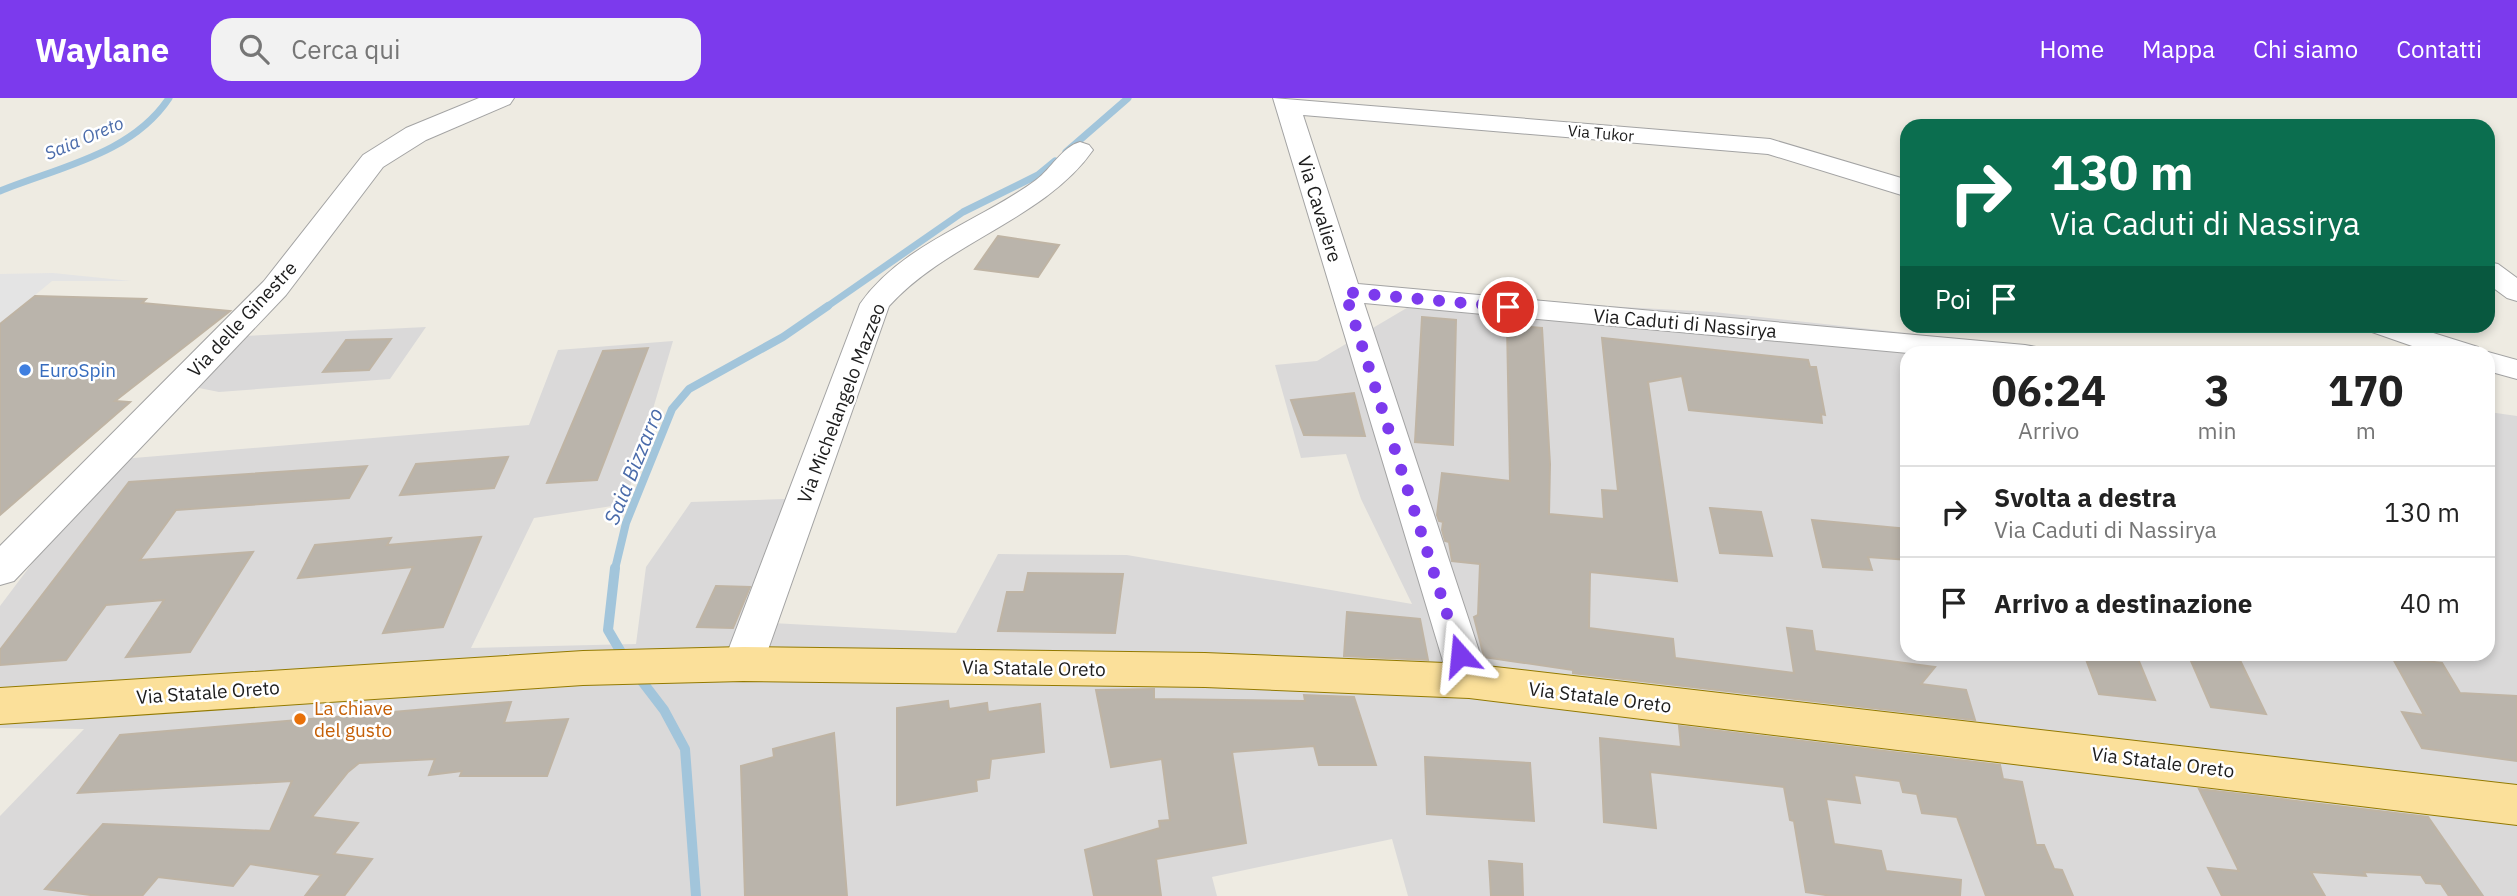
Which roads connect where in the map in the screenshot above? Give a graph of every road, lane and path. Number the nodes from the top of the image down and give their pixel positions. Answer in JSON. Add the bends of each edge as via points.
{"nodes":[{"id":1,"x":501,"y":98,"type":"edge"},
{"id":2,"x":1287,"y":103,"type":"edge"},
{"id":3,"x":1080,"y":150,"type":"dead end"},
{"id":4,"x":1900,"y":186,"type":"edge"},
{"id":5,"x":2495,"y":275,"type":"edge"},
{"id":6,"x":1345,"y":292,"type":"junction"},
{"id":7,"x":2517,"y":292,"type":"edge"},
{"id":8,"x":2404,"y":333,"type":"edge"},
{"id":9,"x":1937,"y":346,"type":"edge"},
{"id":10,"x":2442,"y":346,"type":"edge"},
{"id":11,"x":2495,"y":363,"type":"edge"},
{"id":12,"x":2517,"y":370,"type":"edge"},
{"id":13,"x":0,"y":570,"type":"edge"},
{"id":14,"x":743,"y":664,"type":"junction"},
{"id":15,"x":1469,"y":681,"type":"junction"},
{"id":16,"x":0,"y":706,"type":"edge"},
{"id":17,"x":2517,"y":804,"type":"edge"}],
"edges":[{"from":1,"to":13,"type":"street","name":"Via delle Ginestre","via":[[416,134],[373,161],[275,288]]},
{"from":2,"to":4,"type":"street","name":"Via Tukor","via":[[1770,147]]},
{"from":2,"to":6,"type":"street","name":"Via Cavaliere"},
{"from":3,"to":14,"type":"street","name":"Via Michelangelo Mazzeo","via":[[1039,190],[913,267],[875,304]]},
{"from":5,"to":7,"type":"street"},
{"from":6,"to":9,"type":"street","name":"Via Caduti di Nassirya"},
{"from":6,"to":15,"type":"street","name":"Via Cavaliere"},
{"from":8,"to":10,"type":"street"},
{"from":11,"to":12,"type":"street"},
{"from":14,"to":15,"type":"main road","name":"Via Statale Oreto","via":[[1205,670]]},
{"from":14,"to":16,"type":"main road","name":"Via Statale Oreto","via":[[583,668]]},
{"from":15,"to":17,"type":"main road","name":"Via Statale Oreto"}]}
